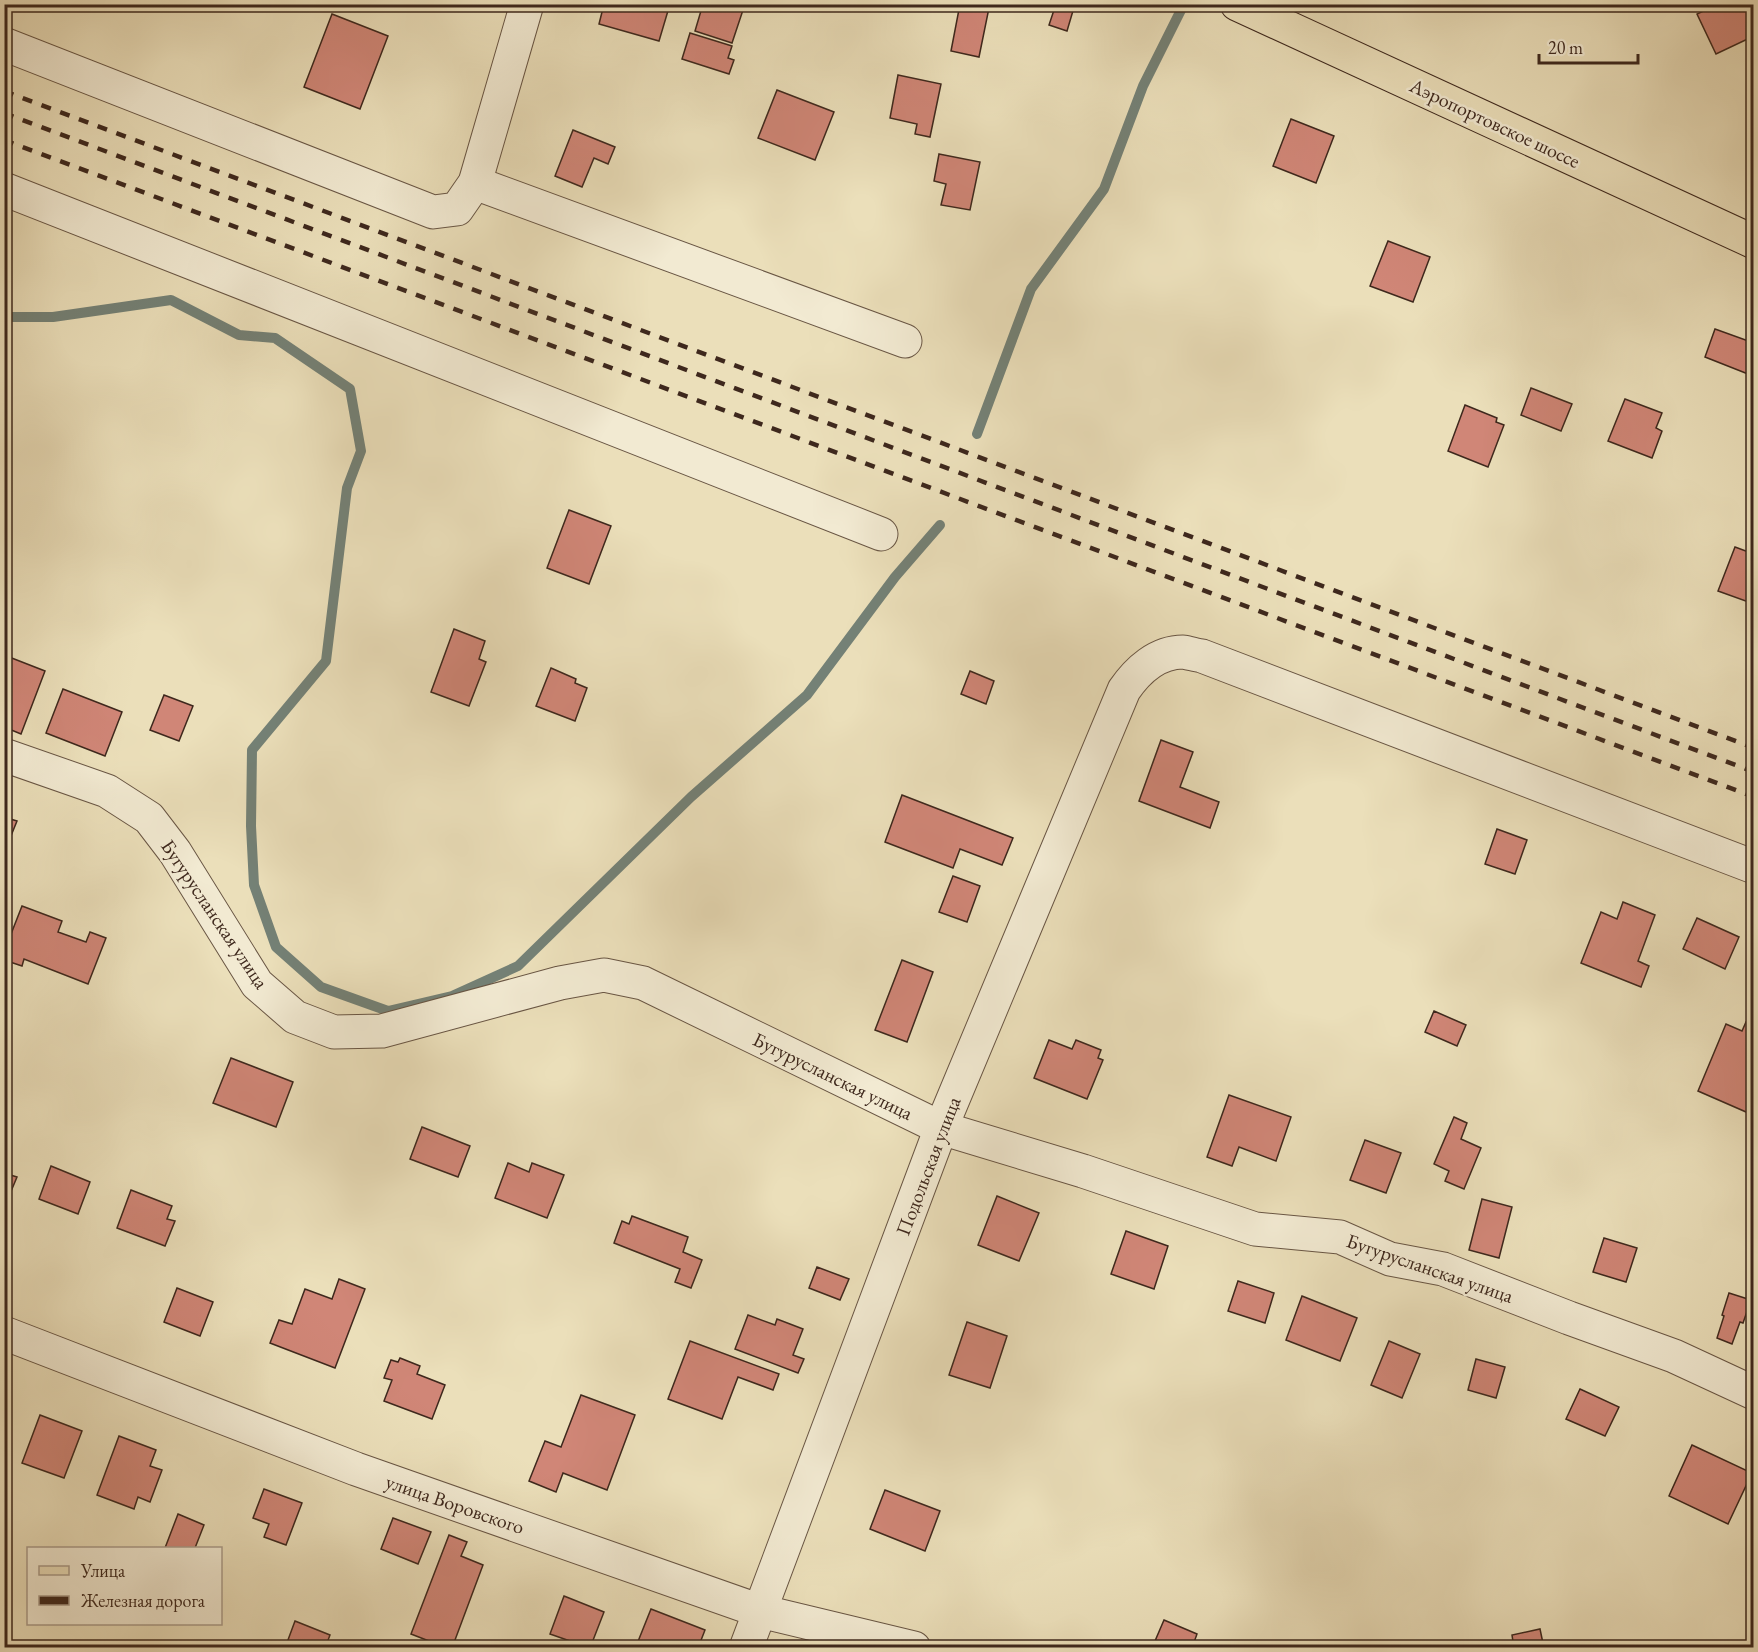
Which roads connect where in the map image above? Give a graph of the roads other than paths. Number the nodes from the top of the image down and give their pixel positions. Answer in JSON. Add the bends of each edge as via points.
{"nodes":[{"id":1,"x":527,"y":4,"type":"edge"},
{"id":2,"x":1237,"y":4,"type":"edge"},
{"id":3,"x":4,"y":44,"type":"edge"},
{"id":4,"x":475,"y":183,"type":"junction"},
{"id":5,"x":4,"y":189,"type":"edge"},
{"id":6,"x":1754,"y":242,"type":"edge"},
{"id":7,"x":905,"y":341,"type":"dead end"},
{"id":8,"x":881,"y":534,"type":"dead end"},
{"id":9,"x":4,"y":755,"type":"edge"},
{"id":10,"x":1754,"y":867,"type":"edge"},
{"id":11,"x":941,"y":1128,"type":"junction"},
{"id":12,"x":4,"y":1333,"type":"edge"},
{"id":13,"x":1754,"y":1393,"type":"edge"},
{"id":14,"x":760,"y":1611,"type":"junction"},
{"id":15,"x":746,"y":1647,"type":"edge"},
{"id":16,"x":914,"y":1647,"type":"edge"}],
"edges":[{"from":1,"to":4,"type":"street"},
{"from":2,"to":6,"type":"main road","name":"Аэропортовское шоссе"},
{"from":3,"to":4,"type":"street","via":[[433,212],[457,209]]},
{"from":4,"to":7,"type":"street"},
{"from":5,"to":8,"type":"street"},
{"from":9,"to":11,"type":"street","name":"Бугурусланская улица","via":[[107,791],[149,818],[175,852],[257,984],[295,1017],[334,1032],[381,1031],[604,975],[643,983]]},
{"from":10,"to":11,"type":"street","name":"Подольская улица","via":[[1202,656],[1182,652],[1165,655],[1136,673],[1124,690]]},
{"from":11,"to":13,"type":"street","name":"Бугурусланская улица","via":[[1255,1229],[1340,1237],[1390,1259],[1443,1269],[1674,1356]]},
{"from":11,"to":14,"type":"street","name":"Подольская улица"},
{"from":12,"to":14,"type":"street","name":"улица Воровского","via":[[356,1469]]},
{"from":14,"to":15,"type":"street","name":"Подольская улица"},
{"from":14,"to":16,"type":"street","name":"улица Воровского"}]}
